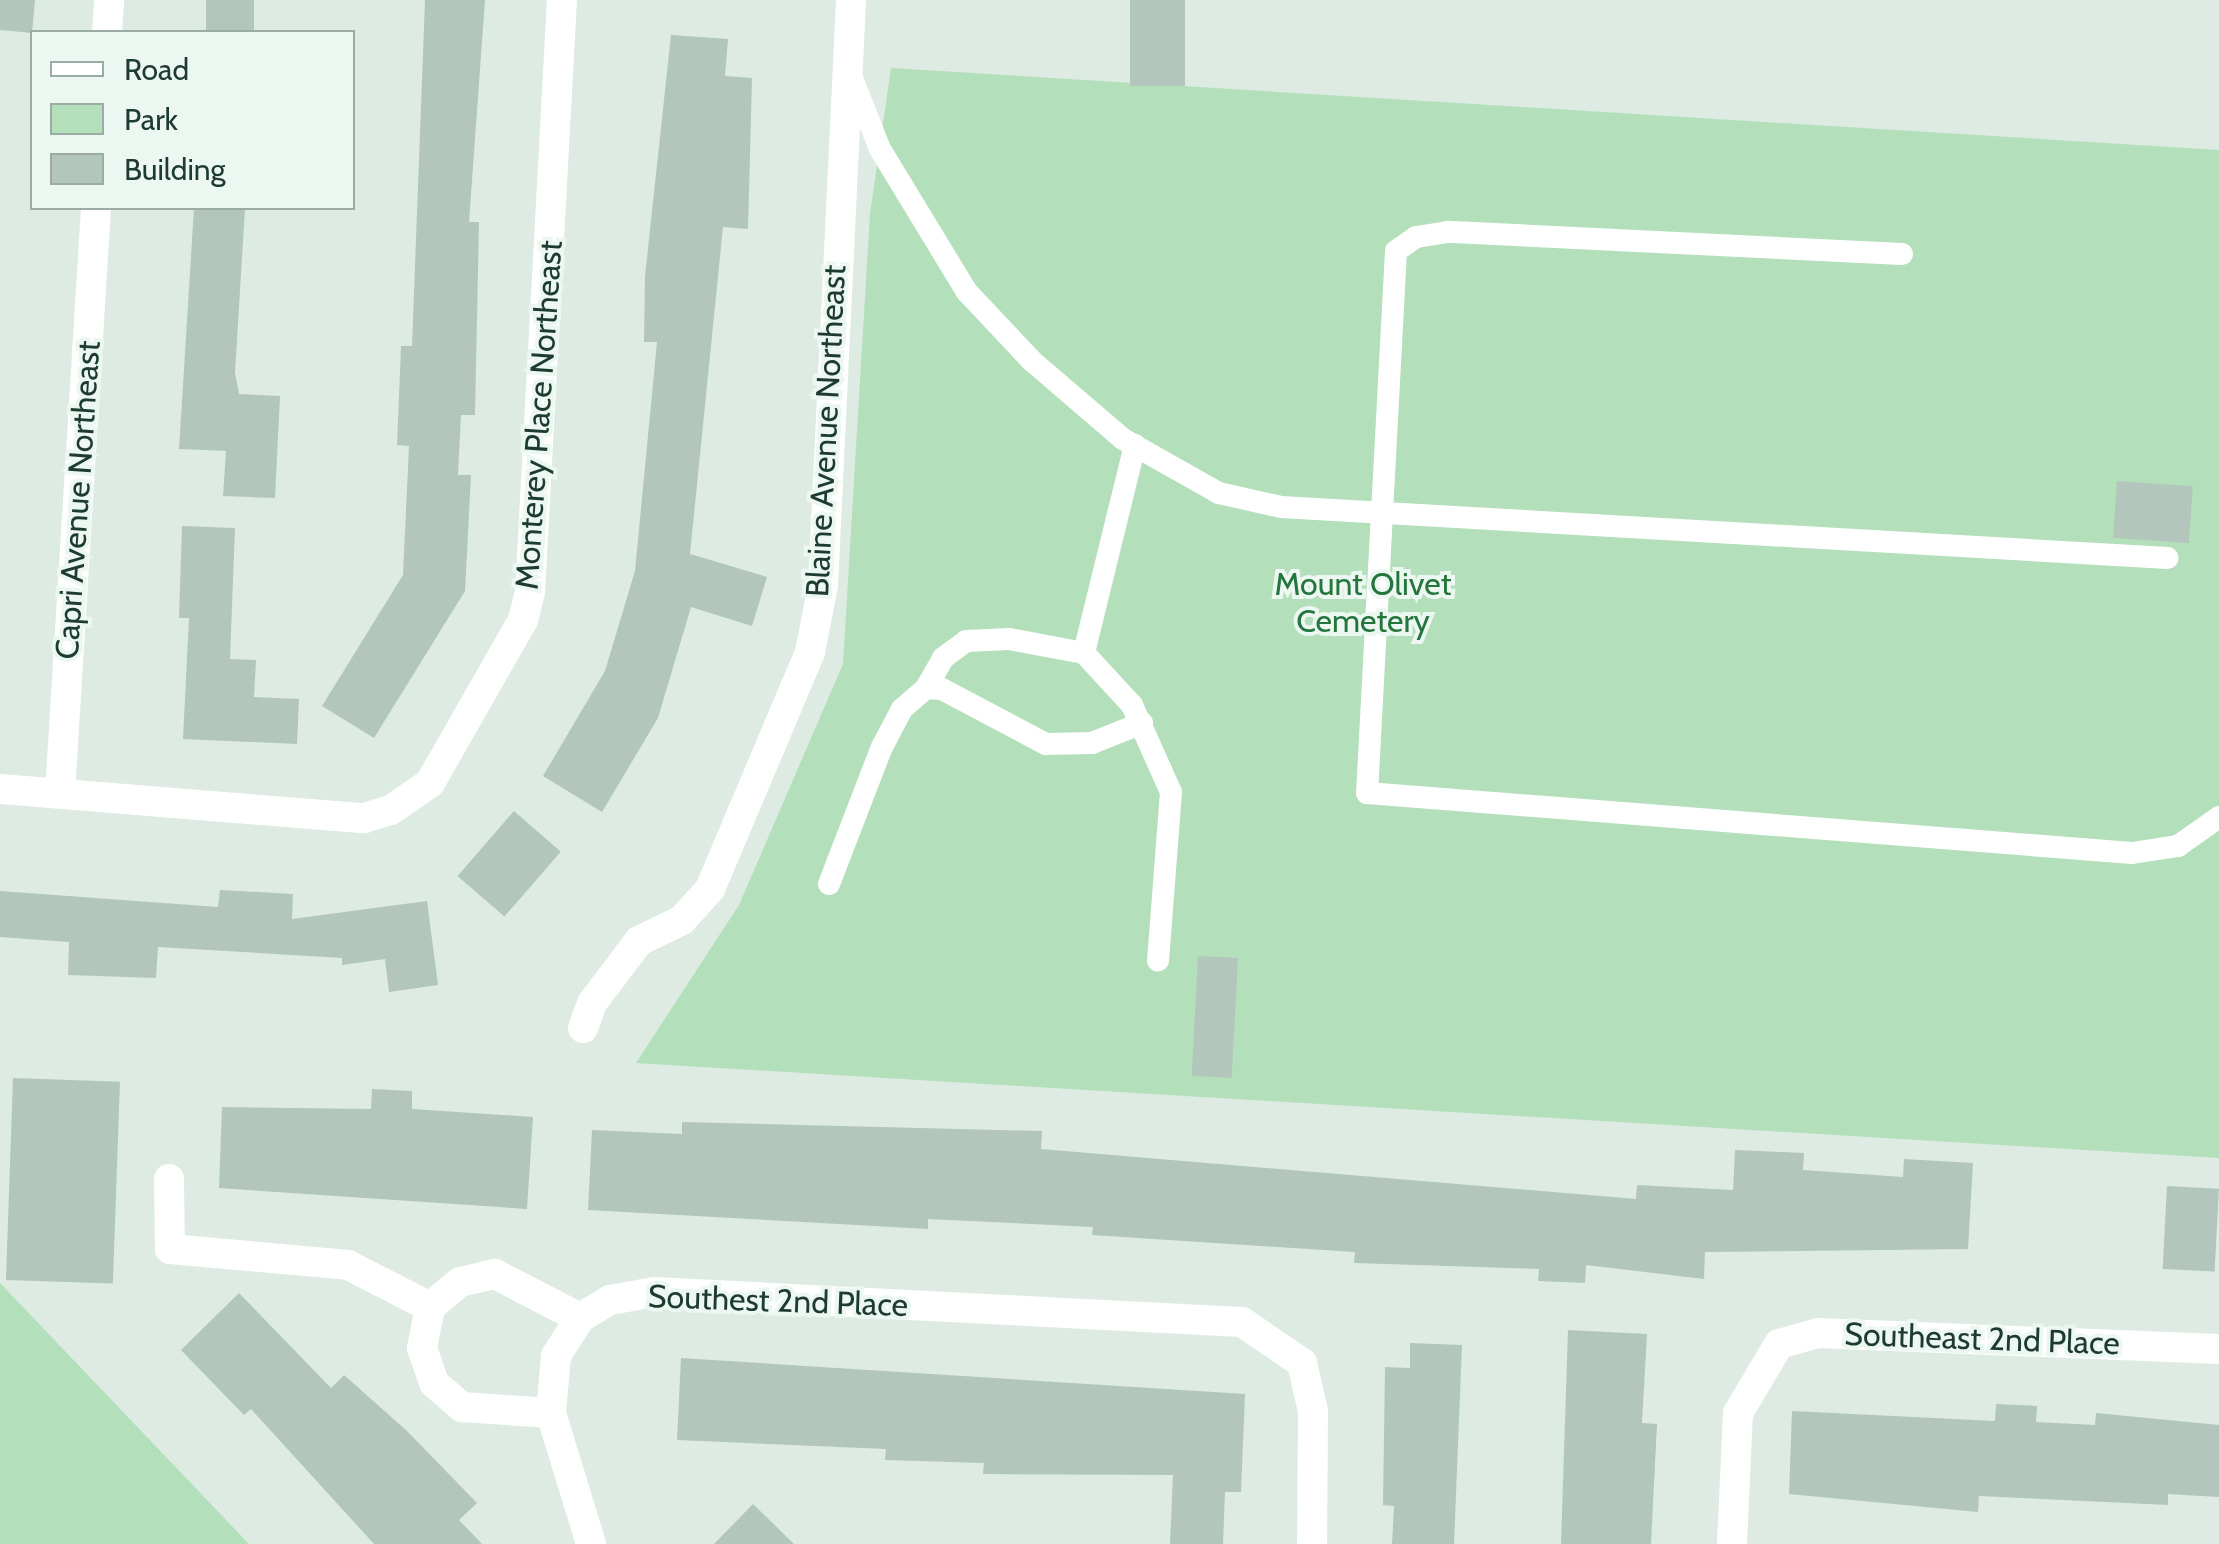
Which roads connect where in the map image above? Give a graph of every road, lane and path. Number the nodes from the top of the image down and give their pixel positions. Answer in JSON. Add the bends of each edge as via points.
{"nodes":[{"id":1,"x":109,"y":0,"type":"edge"},
{"id":2,"x":562,"y":0,"type":"edge"},
{"id":3,"x":851,"y":0,"type":"edge"},
{"id":4,"x":107,"y":30,"type":"edge"},
{"id":5,"x":852,"y":78,"type":"junction"},
{"id":6,"x":96,"y":210,"type":"edge"},
{"id":7,"x":1902,"y":254,"type":"dead end"},
{"id":8,"x":1134,"y":445,"type":"junction"},
{"id":9,"x":1376,"y":512,"type":"junction"},
{"id":10,"x":2168,"y":558,"type":"dead end"},
{"id":11,"x":1084,"y":652,"type":"junction"},
{"id":12,"x":926,"y":688,"type":"junction"},
{"id":13,"x":1142,"y":723,"type":"junction"},
{"id":14,"x":0,"y":789,"type":"edge"},
{"id":15,"x":60,"y":794,"type":"junction"},
{"id":16,"x":2219,"y":817,"type":"edge"},
{"id":17,"x":828,"y":884,"type":"dead end"},
{"id":18,"x":1158,"y":960,"type":"dead end"},
{"id":19,"x":583,"y":1028,"type":"dead end"},
{"id":20,"x":169,"y":1179,"type":"dead end"},
{"id":21,"x":430,"y":1307,"type":"junction"},
{"id":22,"x":580,"y":1318,"type":"junction"},
{"id":23,"x":2219,"y":1349,"type":"edge"},
{"id":24,"x":551,"y":1413,"type":"junction"},
{"id":25,"x":591,"y":1544,"type":"edge"},
{"id":26,"x":1312,"y":1544,"type":"edge"},
{"id":27,"x":1732,"y":1544,"type":"edge"}],
"edges":[{"from":1,"to":4,"type":"street"},
{"from":2,"to":15,"type":"street","name":"Monterey Place Northeast","via":[[530,592],[523,620],[430,783],[392,810],[364,818]]},
{"from":3,"to":5,"type":"street","name":"Blaine Avenue Northeast"},
{"from":5,"to":8,"type":"lane","via":[[880,148],[967,292],[1032,362]]},
{"from":5,"to":19,"type":"street","name":"Blaine Avenue Northeast","via":[[838,166],[822,586],[810,652],[710,888],[682,920],[639,941],[592,1003]]},
{"from":6,"to":15,"type":"street","name":"Capri Avenue Northeast"},
{"from":7,"to":9,"type":"lane","via":[[1448,232],[1416,237],[1396,252]]},
{"from":8,"to":9,"type":"lane","via":[[1219,493]]},
{"from":8,"to":11,"type":"lane"},
{"from":9,"to":10,"type":"lane"},
{"from":9,"to":16,"type":"lane","via":[[1364,782],[1378,798],[2132,852],[2178,846]]},
{"from":11,"to":12,"type":"lane","via":[[1009,639],[966,641],[943,658]]},
{"from":11,"to":13,"type":"lane"},
{"from":12,"to":13,"type":"lane","via":[[942,689],[1046,744],[1092,744]]},
{"from":12,"to":17,"type":"lane","via":[[902,709],[882,747]]},
{"from":13,"to":18,"type":"lane","via":[[1171,792]]},
{"from":14,"to":15,"type":"street","name":"Monterey Place Northeast"},
{"from":20,"to":21,"type":"street","via":[[170,1250],[348,1265]]},
{"from":21,"to":22,"type":"street","via":[[460,1282],[495,1274]]},
{"from":21,"to":24,"type":"street","via":[[422,1348],[434,1383],[462,1407]]},
{"from":22,"to":24,"type":"street","via":[[556,1356]]},
{"from":22,"to":26,"type":"street","name":"Southest 2nd Place","via":[[610,1300],[654,1292],[1242,1322],[1302,1363],[1313,1411]]},
{"from":23,"to":27,"type":"street","name":"Southeast 2nd Place","via":[[1818,1332],[1779,1344],[1738,1412]]},
{"from":24,"to":25,"type":"street"}]}
